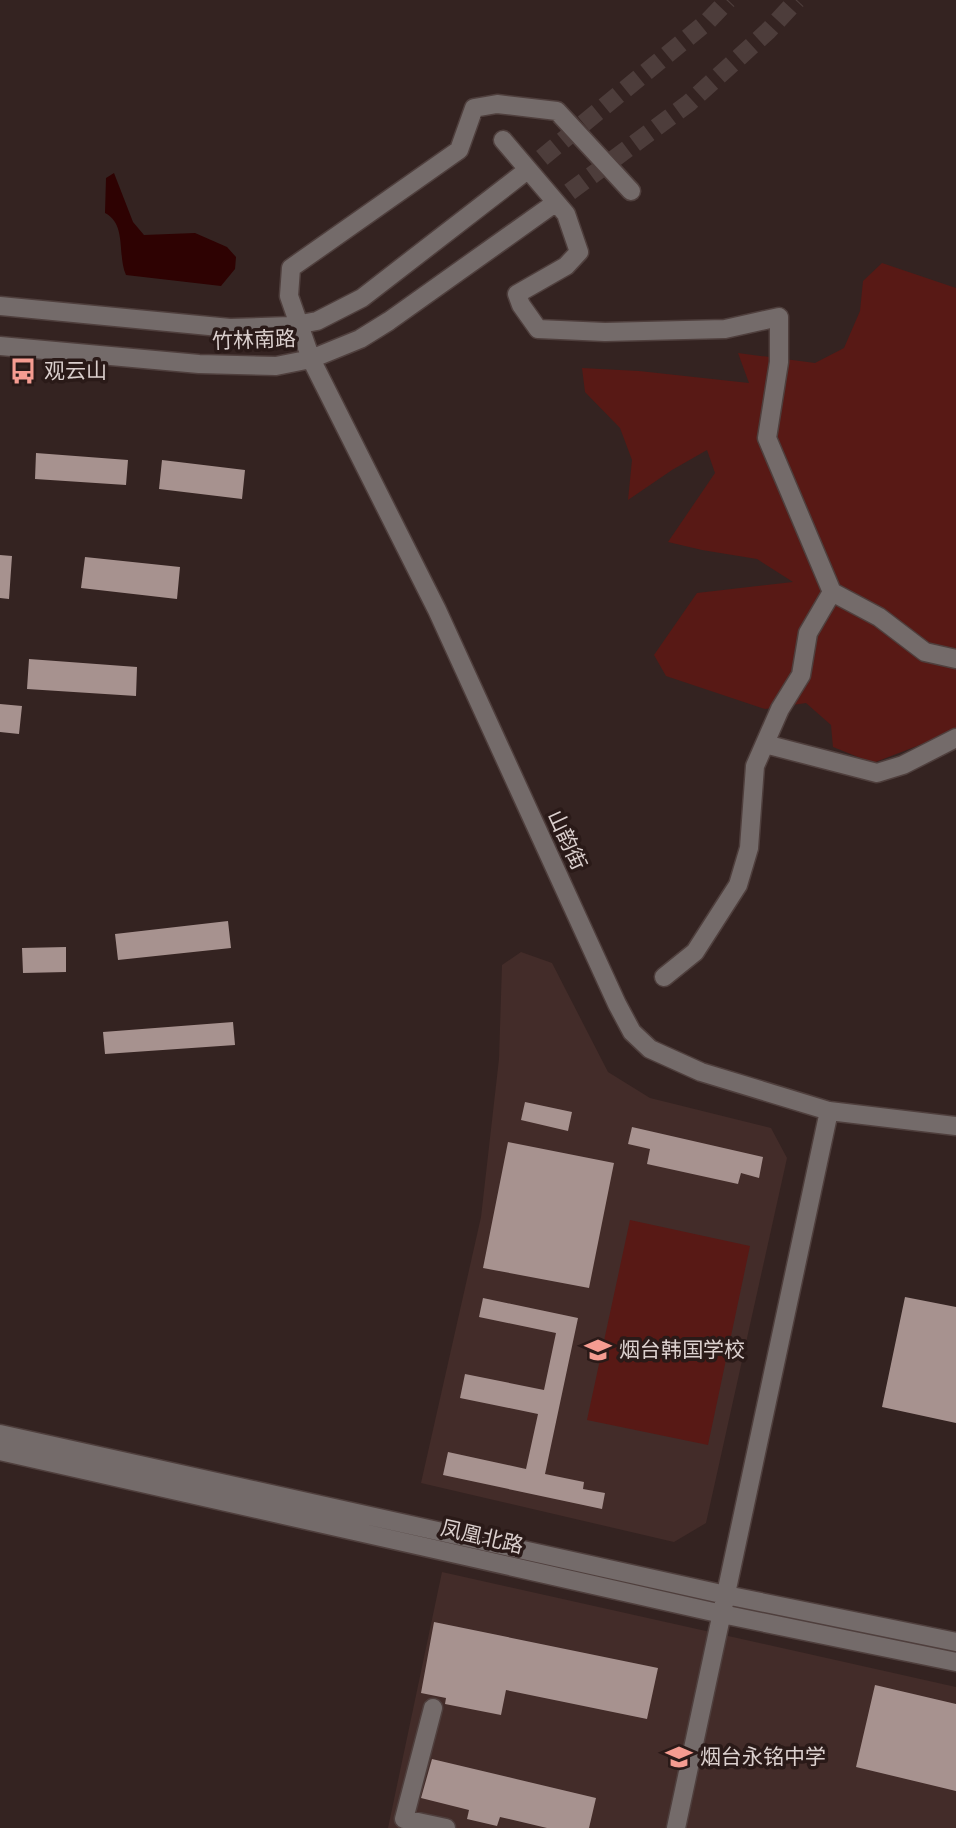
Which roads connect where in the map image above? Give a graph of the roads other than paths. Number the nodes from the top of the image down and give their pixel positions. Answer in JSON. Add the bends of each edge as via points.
{"nodes":[{"id":1,"x":503,"y":139,"type":"dead end"},
{"id":2,"x":521,"y":174,"type":"tunnel mouth"},
{"id":3,"x":631,"y":191,"type":"dead end"},
{"id":4,"x":548,"y":208,"type":"tunnel mouth"},
{"id":5,"x":0,"y":306,"type":"edge"},
{"id":6,"x":299,"y":324,"type":"junction"},
{"id":7,"x":0,"y":346,"type":"edge"},
{"id":8,"x":311,"y":359,"type":"junction"},
{"id":9,"x":832,"y":592,"type":"junction"},
{"id":10,"x":956,"y":659,"type":"edge"},
{"id":11,"x":956,"y":738,"type":"edge"},
{"id":12,"x":765,"y":744,"type":"junction"},
{"id":13,"x":664,"y":977,"type":"dead end"},
{"id":14,"x":829,"y":1111,"type":"junction"},
{"id":15,"x":956,"y":1126,"type":"edge"},
{"id":16,"x":0,"y":1434,"type":"edge"},
{"id":17,"x":0,"y":1451,"type":"edge"},
{"id":18,"x":726,"y":1595,"type":"junction"},
{"id":19,"x":722,"y":1614,"type":"junction"},
{"id":20,"x":956,"y":1642,"type":"edge"},
{"id":21,"x":956,"y":1662,"type":"edge"},
{"id":22,"x":433,"y":1708,"type":"dead end"},
{"id":23,"x":426,"y":1826,"type":"edge"},
{"id":24,"x":446,"y":1828,"type":"edge"},
{"id":25,"x":676,"y":1828,"type":"edge"}],
"edges":[{"from":1,"to":9,"type":"street","via":[[566,215],[579,253],[566,266],[517,294],[538,329],[725,329],[779,317],[779,362],[767,438]]},
{"from":2,"to":6,"type":"street","name":"竹林南路","via":[[362,298],[329,316]]},
{"from":3,"to":6,"type":"street","name":"山韵街","via":[[557,111],[497,104],[474,108],[459,150],[291,268],[289,296]]},
{"from":4,"to":8,"type":"street","name":"竹林南路","via":[[389,321]]},
{"from":5,"to":6,"type":"street","name":"竹林南路","via":[[230,328]]},
{"from":6,"to":8,"type":"street","name":"山韵街"},
{"from":7,"to":8,"type":"street","name":"竹林南路","via":[[199,364],[276,366]]},
{"from":8,"to":14,"type":"street","name":"山韵街","via":[[437,610],[632,1032],[650,1049],[701,1072]]},
{"from":9,"to":10,"type":"street","via":[[878,617],[925,652]]},
{"from":9,"to":12,"type":"street","via":[[808,633],[801,675]]},
{"from":11,"to":12,"type":"street","via":[[904,765],[877,773]]},
{"from":12,"to":13,"type":"street","via":[[755,766],[749,848],[738,885],[695,953]]},
{"from":14,"to":15,"type":"street","name":"山韵街"},
{"from":14,"to":18,"type":"street"},
{"from":16,"to":18,"type":"street","name":"凤凰北路"},
{"from":17,"to":19,"type":"street","name":"凤凰北路"},
{"from":18,"to":19,"type":"street"},
{"from":18,"to":20,"type":"street","name":"凤凰北路"},
{"from":19,"to":21,"type":"street","name":"凤凰北路"},
{"from":19,"to":25,"type":"street"},
{"from":22,"to":23,"type":"street","via":[[404,1819]]},
{"from":23,"to":24,"type":"street"}]}
